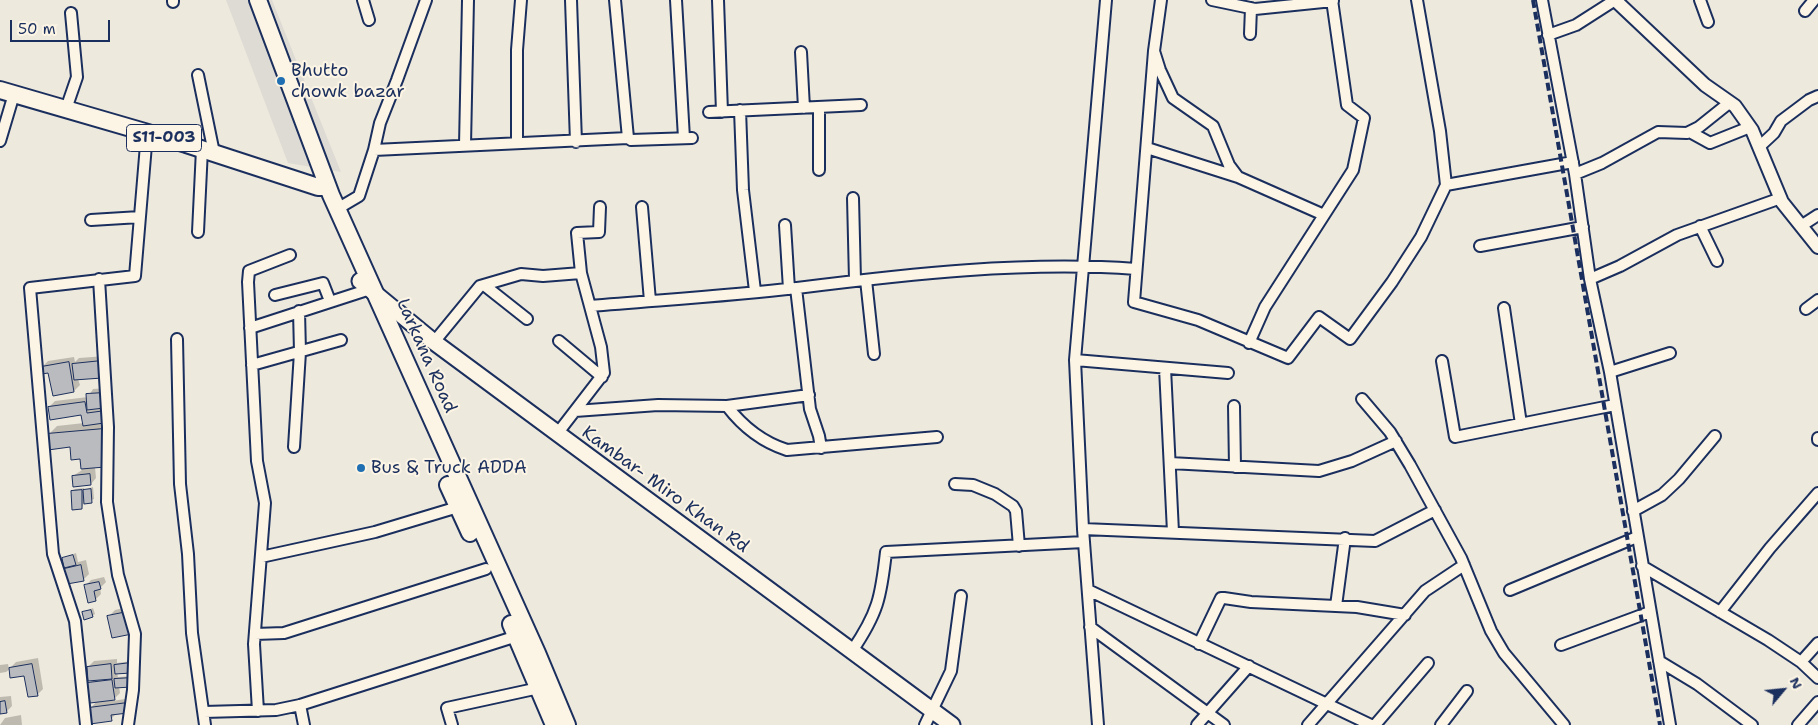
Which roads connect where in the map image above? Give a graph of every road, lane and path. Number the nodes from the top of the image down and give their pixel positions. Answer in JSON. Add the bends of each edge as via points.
{"nodes":[{"id":1,"x":246,"y":0,"type":"edge"},
{"id":2,"x":258,"y":0,"type":"edge"},
{"id":3,"x":363,"y":0,"type":"edge"},
{"id":4,"x":426,"y":0,"type":"edge"},
{"id":5,"x":468,"y":0,"type":"edge"},
{"id":6,"x":521,"y":0,"type":"edge"},
{"id":7,"x":571,"y":0,"type":"edge"},
{"id":8,"x":615,"y":0,"type":"edge"},
{"id":9,"x":676,"y":0,"type":"edge"},
{"id":10,"x":718,"y":0,"type":"edge"},
{"id":11,"x":1106,"y":0,"type":"edge"},
{"id":12,"x":1161,"y":0,"type":"edge"},
{"id":13,"x":1212,"y":0,"type":"edge"},
{"id":14,"x":1417,"y":0,"type":"edge"},
{"id":15,"x":1542,"y":0,"type":"edge"},
{"id":16,"x":1615,"y":0,"type":"edge"},
{"id":17,"x":1700,"y":0,"type":"edge"},
{"id":18,"x":1814,"y":0,"type":"edge"},
{"id":19,"x":1332,"y":1,"type":"edge"},
{"id":20,"x":1253,"y":6,"type":"edge"},
{"id":21,"x":1805,"y":12,"type":"dead end"},
{"id":22,"x":71,"y":13,"type":"dead end"},
{"id":23,"x":369,"y":20,"type":"dead end"},
{"id":24,"x":1708,"y":22,"type":"dead end"},
{"id":25,"x":1250,"y":34,"type":"dead end"},
{"id":26,"x":1548,"y":35,"type":"junction"},
{"id":27,"x":1154,"y":51,"type":"junction"},
{"id":28,"x":801,"y":52,"type":"dead end"},
{"id":29,"x":198,"y":75,"type":"dead end"},
{"id":30,"x":7,"y":92,"type":"edge"},
{"id":31,"x":1818,"y":96,"type":"edge"},
{"id":32,"x":1729,"y":102,"type":"junction"},
{"id":33,"x":861,"y":105,"type":"dead end"},
{"id":34,"x":819,"y":107,"type":"junction"},
{"id":35,"x":804,"y":108,"type":"junction"},
{"id":36,"x":66,"y":110,"type":"junction"},
{"id":37,"x":740,"y":110,"type":"junction"},
{"id":38,"x":709,"y":112,"type":"dead end"},
{"id":39,"x":722,"y":112,"type":"junction"},
{"id":40,"x":1750,"y":127,"type":"junction"},
{"id":41,"x":1690,"y":132,"type":"junction"},
{"id":42,"x":147,"y":133,"type":"junction"},
{"id":43,"x":628,"y":138,"type":"junction"},
{"id":44,"x":0,"y":141,"type":"edge"},
{"id":45,"x":576,"y":142,"type":"junction"},
{"id":46,"x":517,"y":143,"type":"junction"},
{"id":47,"x":465,"y":145,"type":"junction"},
{"id":48,"x":1759,"y":147,"type":"junction"},
{"id":49,"x":1147,"y":148,"type":"junction"},
{"id":50,"x":374,"y":150,"type":"junction"},
{"id":51,"x":208,"y":151,"type":"junction"},
{"id":52,"x":1573,"y":162,"type":"junction"},
{"id":53,"x":819,"y":170,"type":"dead end"},
{"id":54,"x":1575,"y":174,"type":"junction"},
{"id":55,"x":1238,"y":177,"type":"junction"},
{"id":56,"x":1446,"y":185,"type":"junction"},
{"id":57,"x":323,"y":187,"type":"junction"},
{"id":58,"x":853,"y":198,"type":"dead end"},
{"id":59,"x":1781,"y":198,"type":"junction"},
{"id":60,"x":600,"y":207,"type":"dead end"},
{"id":61,"x":642,"y":207,"type":"dead end"},
{"id":62,"x":337,"y":209,"type":"junction"},
{"id":63,"x":1818,"y":214,"type":"edge"},
{"id":64,"x":1324,"y":215,"type":"junction"},
{"id":65,"x":140,"y":217,"type":"junction"},
{"id":66,"x":92,"y":220,"type":"dead end"},
{"id":67,"x":785,"y":225,"type":"dead end"},
{"id":68,"x":1700,"y":226,"type":"junction"},
{"id":69,"x":1801,"y":226,"type":"junction"},
{"id":70,"x":1583,"y":227,"type":"junction"},
{"id":71,"x":198,"y":232,"type":"dead end"},
{"id":72,"x":1480,"y":246,"type":"dead end"},
{"id":73,"x":1818,"y":247,"type":"edge"},
{"id":74,"x":290,"y":255,"type":"dead end"},
{"id":75,"x":1717,"y":261,"type":"dead end"},
{"id":76,"x":1084,"y":265,"type":"junction"},
{"id":77,"x":1136,"y":269,"type":"junction"},
{"id":78,"x":580,"y":272,"type":"junction"},
{"id":79,"x":99,"y":279,"type":"junction"},
{"id":80,"x":1590,"y":279,"type":"junction"},
{"id":81,"x":861,"y":280,"type":"junction"},
{"id":82,"x":484,"y":285,"type":"junction"},
{"id":83,"x":792,"y":288,"type":"junction"},
{"id":84,"x":367,"y":289,"type":"junction"},
{"id":85,"x":755,"y":291,"type":"junction"},
{"id":86,"x":275,"y":295,"type":"dead end"},
{"id":87,"x":1818,"y":300,"type":"edge"},
{"id":88,"x":330,"y":301,"type":"junction"},
{"id":89,"x":650,"y":301,"type":"junction"},
{"id":90,"x":590,"y":306,"type":"junction"},
{"id":91,"x":1504,"y":308,"type":"dead end"},
{"id":92,"x":1806,"y":309,"type":"dead end"},
{"id":93,"x":299,"y":311,"type":"junction"},
{"id":94,"x":527,"y":319,"type":"dead end"},
{"id":95,"x":250,"y":328,"type":"junction"},
{"id":96,"x":177,"y":339,"type":"dead end"},
{"id":97,"x":341,"y":340,"type":"dead end"},
{"id":98,"x":559,"y":341,"type":"dead end"},
{"id":99,"x":434,"y":342,"type":"junction"},
{"id":100,"x":1249,"y":343,"type":"junction"},
{"id":101,"x":300,"y":352,"type":"junction"},
{"id":102,"x":1670,"y":353,"type":"dead end"},
{"id":103,"x":874,"y":354,"type":"dead end"},
{"id":104,"x":1075,"y":360,"type":"junction"},
{"id":105,"x":1442,"y":361,"type":"dead end"},
{"id":106,"x":252,"y":365,"type":"junction"},
{"id":107,"x":1165,"y":368,"type":"junction"},
{"id":108,"x":1610,"y":372,"type":"junction"},
{"id":109,"x":1228,"y":374,"type":"dead end"},
{"id":110,"x":602,"y":376,"type":"junction"},
{"id":111,"x":809,"y":395,"type":"junction"},
{"id":112,"x":1362,"y":399,"type":"dead end"},
{"id":113,"x":1615,"y":404,"type":"junction"},
{"id":114,"x":727,"y":406,"type":"junction"},
{"id":115,"x":1234,"y":406,"type":"dead end"},
{"id":116,"x":575,"y":411,"type":"junction"},
{"id":117,"x":1521,"y":424,"type":"junction"},
{"id":118,"x":557,"y":434,"type":"junction"},
{"id":119,"x":1715,"y":436,"type":"dead end"},
{"id":120,"x":434,"y":437,"type":"junction"},
{"id":121,"x":937,"y":437,"type":"dead end"},
{"id":122,"x":1396,"y":441,"type":"junction"},
{"id":123,"x":294,"y":446,"type":"dead end"},
{"id":124,"x":821,"y":448,"type":"junction"},
{"id":125,"x":1170,"y":463,"type":"junction"},
{"id":126,"x":1235,"y":467,"type":"junction"},
{"id":127,"x":954,"y":484,"type":"dead end"},
{"id":128,"x":1818,"y":493,"type":"edge"},
{"id":129,"x":458,"y":508,"type":"junction"},
{"id":130,"x":1435,"y":510,"type":"junction"},
{"id":131,"x":1633,"y":510,"type":"junction"},
{"id":132,"x":1083,"y":529,"type":"junction"},
{"id":133,"x":1173,"y":532,"type":"junction"},
{"id":134,"x":1637,"y":537,"type":"junction"},
{"id":135,"x":1345,"y":538,"type":"junction"},
{"id":136,"x":1084,"y":542,"type":"junction"},
{"id":137,"x":1019,"y":546,"type":"junction"},
{"id":138,"x":261,"y":557,"type":"junction"},
{"id":139,"x":1464,"y":566,"type":"junction"},
{"id":140,"x":1642,"y":566,"type":"junction"},
{"id":141,"x":486,"y":568,"type":"junction"},
{"id":142,"x":1088,"y":590,"type":"junction"},
{"id":143,"x":1510,"y":590,"type":"dead end"},
{"id":144,"x":961,"y":596,"type":"dead end"},
{"id":145,"x":1336,"y":606,"type":"junction"},
{"id":146,"x":1650,"y":612,"type":"junction"},
{"id":147,"x":1720,"y":612,"type":"junction"},
{"id":148,"x":1405,"y":615,"type":"junction"},
{"id":149,"x":1090,"y":627,"type":"junction"},
{"id":150,"x":254,"y":634,"type":"junction"},
{"id":151,"x":517,"y":636,"type":"junction"},
{"id":152,"x":1818,"y":643,"type":"edge"},
{"id":153,"x":1199,"y":644,"type":"junction"},
{"id":154,"x":1561,"y":645,"type":"dead end"},
{"id":155,"x":852,"y":651,"type":"junction"},
{"id":156,"x":1659,"y":662,"type":"junction"},
{"id":157,"x":1801,"y":662,"type":"junction"},
{"id":158,"x":1428,"y":663,"type":"dead end"},
{"id":159,"x":1249,"y":666,"type":"junction"},
{"id":160,"x":1818,"y":678,"type":"edge"},
{"id":161,"x":539,"y":688,"type":"junction"},
{"id":162,"x":1466,"y":691,"type":"dead end"},
{"id":163,"x":1818,"y":702,"type":"edge"},
{"id":164,"x":1326,"y":704,"type":"junction"},
{"id":165,"x":300,"y":705,"type":"junction"},
{"id":166,"x":258,"y":711,"type":"junction"},
{"id":167,"x":933,"y":711,"type":"junction"},
{"id":168,"x":204,"y":712,"type":"junction"},
{"id":169,"x":1208,"y":713,"type":"junction"},
{"id":170,"x":86,"y":725,"type":"edge"},
{"id":171,"x":128,"y":725,"type":"edge"},
{"id":172,"x":205,"y":725,"type":"edge"},
{"id":173,"x":304,"y":725,"type":"edge"},
{"id":174,"x":452,"y":725,"type":"edge"},
{"id":175,"x":554,"y":725,"type":"edge"},
{"id":176,"x":567,"y":725,"type":"edge"},
{"id":177,"x":925,"y":725,"type":"edge"},
{"id":178,"x":952,"y":725,"type":"edge"},
{"id":179,"x":1098,"y":725,"type":"edge"},
{"id":180,"x":1197,"y":725,"type":"edge"},
{"id":181,"x":1224,"y":725,"type":"edge"},
{"id":182,"x":1308,"y":725,"type":"edge"},
{"id":183,"x":1373,"y":725,"type":"edge"},
{"id":184,"x":1441,"y":725,"type":"edge"},
{"id":185,"x":1563,"y":725,"type":"edge"},
{"id":186,"x":1670,"y":725,"type":"edge"},
{"id":187,"x":1752,"y":725,"type":"edge"},
{"id":188,"x":1798,"y":725,"type":"edge"}],
"edges":[{"from":1,"to":57,"type":"main road","name":"Larkana Road"},
{"from":2,"to":57,"type":"main road","name":"Larkana Road"},
{"from":3,"to":23,"type":"street"},
{"from":4,"to":50,"type":"street","via":[[380,122]]},
{"from":5,"to":47,"type":"street"},
{"from":6,"to":46,"type":"street","via":[[517,50]]},
{"from":7,"to":45,"type":"street"},
{"from":8,"to":43,"type":"street"},
{"from":9,"to":43,"type":"street","via":[[688,138]]},
{"from":10,"to":39,"type":"street"},
{"from":11,"to":76,"type":"street"},
{"from":12,"to":27,"type":"street"},
{"from":13,"to":20,"type":"street"},
{"from":14,"to":56,"type":"street"},
{"from":15,"to":26,"type":"street"},
{"from":16,"to":26,"type":"street","via":[[1576,25]]},
{"from":16,"to":32,"type":"street","via":[[1705,85]]},
{"from":17,"to":24,"type":"street"},
{"from":18,"to":21,"type":"street"},
{"from":19,"to":20,"type":"street"},
{"from":19,"to":64,"type":"street","via":[[1347,105],[1364,118],[1353,170]]},
{"from":20,"to":25,"type":"street"},
{"from":22,"to":36,"type":"street","via":[[77,77]]},
{"from":26,"to":52,"type":"street"},
{"from":27,"to":49,"type":"street"},
{"from":27,"to":55,"type":"street","via":[[1173,98],[1213,126]]},
{"from":28,"to":35,"type":"street"},
{"from":29,"to":51,"type":"street"},
{"from":30,"to":36,"type":"main road","number":"S11-003"},
{"from":30,"to":44,"type":"street"},
{"from":31,"to":48,"type":"street","via":[[1781,120],[1774,133]]},
{"from":32,"to":40,"type":"street"},
{"from":32,"to":41,"type":"street"},
{"from":33,"to":34,"type":"street"},
{"from":34,"to":35,"type":"street"},
{"from":34,"to":53,"type":"street"},
{"from":35,"to":37,"type":"street"},
{"from":36,"to":42,"type":"main road","number":"S11-003"},
{"from":37,"to":39,"type":"street"},
{"from":37,"to":85,"type":"street","via":[[743,190]]},
{"from":38,"to":39,"type":"street"},
{"from":40,"to":41,"type":"street","via":[[1710,143]]},
{"from":40,"to":48,"type":"street"},
{"from":41,"to":54,"type":"street","via":[[1658,132]]},
{"from":42,"to":51,"type":"main road","number":"S11-003"},
{"from":42,"to":65,"type":"street"},
{"from":43,"to":45,"type":"street"},
{"from":45,"to":46,"type":"street"},
{"from":46,"to":47,"type":"street"},
{"from":47,"to":50,"type":"street"},
{"from":48,"to":59,"type":"street"},
{"from":49,"to":55,"type":"street"},
{"from":49,"to":77,"type":"street"},
{"from":50,"to":62,"type":"street","via":[[359,196]]},
{"from":51,"to":57,"type":"main road","number":"S11-003"},
{"from":51,"to":71,"type":"street"},
{"from":52,"to":54,"type":"street"},
{"from":52,"to":56,"type":"street"},
{"from":54,"to":70,"type":"street"},
{"from":55,"to":64,"type":"street"},
{"from":56,"to":100,"type":"street","via":[[1422,237],[1350,339],[1319,317],[1288,358]]},
{"from":57,"to":62,"type":"main road","name":"Larkana Road"},
{"from":57,"to":84,"type":"main road","name":"Larkana Road"},
{"from":58,"to":81,"type":"street"},
{"from":59,"to":68,"type":"street"},
{"from":59,"to":69,"type":"street"},
{"from":60,"to":78,"type":"street","via":[[600,232],[577,233]]},
{"from":61,"to":89,"type":"street"},
{"from":62,"to":84,"type":"main road","name":"Larkana Road"},
{"from":63,"to":69,"type":"street"},
{"from":64,"to":100,"type":"street","via":[[1264,307]]},
{"from":65,"to":66,"type":"street"},
{"from":65,"to":79,"type":"street","via":[[135,276]]},
{"from":67,"to":83,"type":"street"},
{"from":68,"to":75,"type":"street"},
{"from":68,"to":80,"type":"street"},
{"from":69,"to":73,"type":"street"},
{"from":70,"to":72,"type":"street"},
{"from":70,"to":80,"type":"street"},
{"from":74,"to":95,"type":"street","via":[[250,271]]},
{"from":76,"to":77,"type":"street"},
{"from":76,"to":81,"type":"street","via":[[966,270]]},
{"from":76,"to":104,"type":"street"},
{"from":77,"to":100,"type":"street","via":[[1134,302],[1198,320]]},
{"from":78,"to":82,"type":"street","via":[[543,276],[521,274]]},
{"from":78,"to":90,"type":"street"},
{"from":79,"to":170,"type":"street","via":[[30,288],[53,554],[76,622]]},
{"from":79,"to":171,"type":"street","via":[[108,427],[107,502],[118,575],[135,634]]},
{"from":80,"to":108,"type":"street"},
{"from":81,"to":83,"type":"street"},
{"from":81,"to":103,"type":"street"},
{"from":82,"to":94,"type":"street"},
{"from":82,"to":99,"type":"street"},
{"from":83,"to":85,"type":"street"},
{"from":83,"to":111,"type":"street"},
{"from":84,"to":88,"type":"street"},
{"from":84,"to":99,"type":"main road","name":"Kambar- Miro Khan Rd"},
{"from":84,"to":120,"type":"main road","name":"Larkana Road"},
{"from":85,"to":89,"type":"street"},
{"from":86,"to":88,"type":"street","via":[[323,283]]},
{"from":87,"to":92,"type":"street"},
{"from":88,"to":93,"type":"street"},
{"from":89,"to":90,"type":"street"},
{"from":90,"to":110,"type":"street","via":[[600,347]]},
{"from":91,"to":117,"type":"street"},
{"from":93,"to":95,"type":"street"},
{"from":93,"to":101,"type":"street"},
{"from":95,"to":106,"type":"street"},
{"from":96,"to":168,"type":"street","via":[[180,484],[192,634]]},
{"from":97,"to":101,"type":"street"},
{"from":98,"to":110,"type":"street"},
{"from":99,"to":118,"type":"main road","name":"Kambar- Miro Khan Rd"},
{"from":101,"to":106,"type":"street"},
{"from":101,"to":123,"type":"street"},
{"from":102,"to":108,"type":"street"},
{"from":104,"to":107,"type":"street"},
{"from":104,"to":132,"type":"street"},
{"from":105,"to":117,"type":"street","via":[[1455,436]]},
{"from":106,"to":138,"type":"street","via":[[257,460],[265,503]]},
{"from":107,"to":109,"type":"street"},
{"from":107,"to":125,"type":"street"},
{"from":108,"to":113,"type":"street"},
{"from":110,"to":116,"type":"street"},
{"from":111,"to":114,"type":"street"},
{"from":111,"to":124,"type":"street"},
{"from":112,"to":122,"type":"street"},
{"from":113,"to":117,"type":"street"},
{"from":113,"to":131,"type":"street"},
{"from":114,"to":116,"type":"street","via":[[658,405]]},
{"from":114,"to":124,"type":"street","via":[[742,425],[772,445],[787,450]]},
{"from":115,"to":126,"type":"street"},
{"from":116,"to":118,"type":"street"},
{"from":118,"to":155,"type":"main road","name":"Kambar- Miro Khan Rd"},
{"from":119,"to":131,"type":"street","via":[[1662,495]]},
{"from":120,"to":129,"type":"main road","name":"Larkana Road"},
{"from":120,"to":176,"type":"main road","name":"Larkana Road"},
{"from":121,"to":124,"type":"street"},
{"from":122,"to":126,"type":"street","via":[[1352,461],[1319,471]]},
{"from":122,"to":130,"type":"street"},
{"from":125,"to":126,"type":"street"},
{"from":125,"to":133,"type":"street"},
{"from":127,"to":137,"type":"street","via":[[973,485],[1013,506]]},
{"from":128,"to":147,"type":"street"},
{"from":129,"to":138,"type":"street","via":[[375,532]]},
{"from":129,"to":141,"type":"main road","name":"Larkana Road"},
{"from":130,"to":135,"type":"street","via":[[1375,540]]},
{"from":130,"to":139,"type":"street"},
{"from":131,"to":134,"type":"street"},
{"from":132,"to":133,"type":"street"},
{"from":132,"to":136,"type":"street"},
{"from":133,"to":135,"type":"street"},
{"from":134,"to":140,"type":"street"},
{"from":134,"to":143,"type":"street"},
{"from":135,"to":145,"type":"street"},
{"from":136,"to":137,"type":"street"},
{"from":136,"to":142,"type":"street"},
{"from":137,"to":155,"type":"street","via":[[886,552],[881,596],[866,630]]},
{"from":138,"to":150,"type":"street"},
{"from":139,"to":148,"type":"street","via":[[1425,591]]},
{"from":139,"to":185,"type":"street","via":[[1504,653]]},
{"from":140,"to":146,"type":"street"},
{"from":140,"to":147,"type":"street"},
{"from":141,"to":150,"type":"street","via":[[284,633]]},
{"from":141,"to":151,"type":"main road","name":"Larkana Road"},
{"from":142,"to":149,"type":"street"},
{"from":142,"to":153,"type":"street"},
{"from":144,"to":167,"type":"street","via":[[951,672]]},
{"from":145,"to":148,"type":"street"},
{"from":145,"to":153,"type":"street","via":[[1222,598]]},
{"from":146,"to":154,"type":"street"},
{"from":146,"to":156,"type":"street"},
{"from":147,"to":157,"type":"street"},
{"from":148,"to":164,"type":"street"},
{"from":149,"to":169,"type":"street"},
{"from":149,"to":179,"type":"street"},
{"from":150,"to":166,"type":"street"},
{"from":151,"to":161,"type":"main road","name":"Larkana Road"},
{"from":151,"to":165,"type":"street"},
{"from":152,"to":157,"type":"street"},
{"from":153,"to":159,"type":"street"},
{"from":155,"to":167,"type":"main road","name":"Kambar- Miro Khan Rd"},
{"from":156,"to":186,"type":"street"},
{"from":156,"to":187,"type":"street","via":[[1696,684]]},
{"from":157,"to":160,"type":"street"},
{"from":158,"to":183,"type":"street"},
{"from":159,"to":164,"type":"street"},
{"from":159,"to":169,"type":"street"},
{"from":161,"to":174,"type":"street","via":[[447,708]]},
{"from":161,"to":175,"type":"main road","name":"Larkana Road"},
{"from":162,"to":184,"type":"street"},
{"from":163,"to":188,"type":"street"},
{"from":164,"to":182,"type":"street"},
{"from":164,"to":183,"type":"street"},
{"from":165,"to":166,"type":"street"},
{"from":165,"to":173,"type":"street"},
{"from":166,"to":168,"type":"street"},
{"from":167,"to":177,"type":"street"},
{"from":167,"to":178,"type":"main road","name":"Kambar- Miro Khan Rd"},
{"from":168,"to":172,"type":"street"},
{"from":169,"to":180,"type":"street"},
{"from":169,"to":181,"type":"street"}]}
